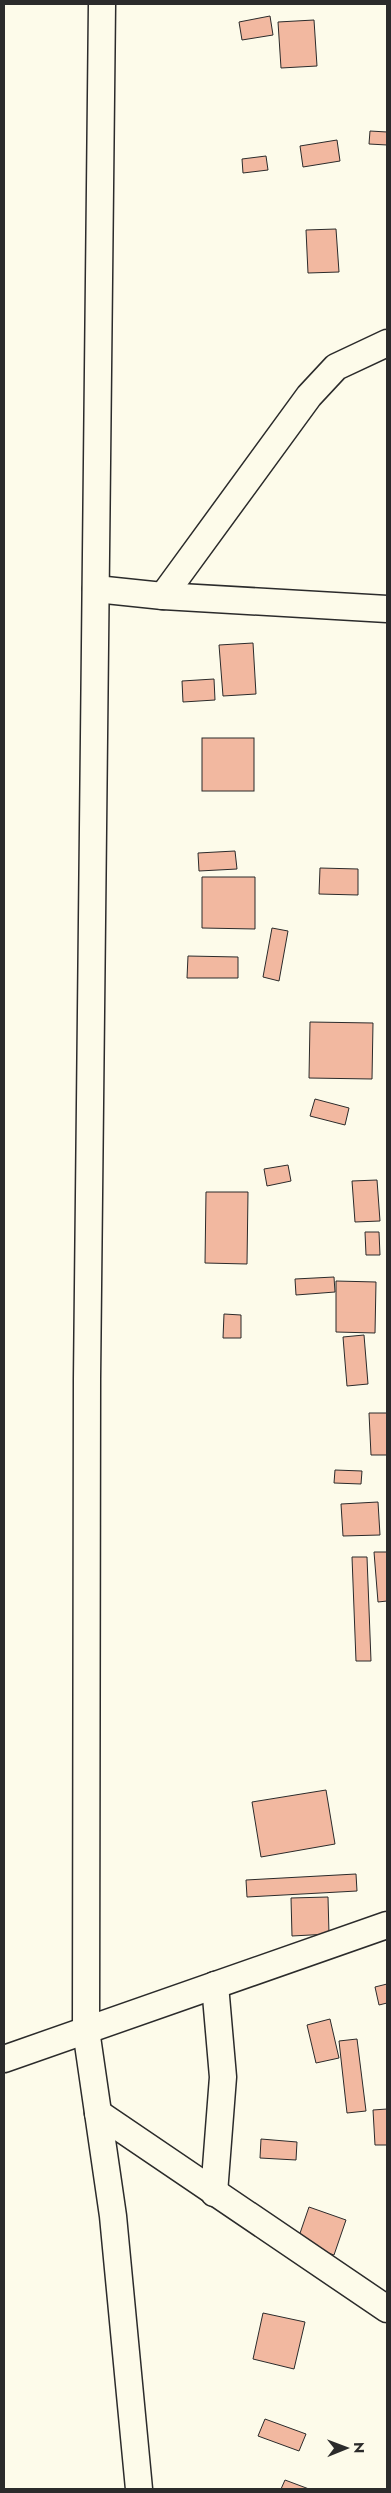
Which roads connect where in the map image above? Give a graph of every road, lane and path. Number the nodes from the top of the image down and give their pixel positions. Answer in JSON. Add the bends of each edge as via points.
{"nodes":[{"id":1,"x":102,"y":4,"type":"edge"},
{"id":2,"x":387,"y":343,"type":"edge"},
{"id":3,"x":96,"y":589,"type":"junction"},
{"id":4,"x":163,"y":596,"type":"junction"},
{"id":5,"x":387,"y":609,"type":"edge"},
{"id":6,"x":387,"y":1925,"type":"edge"},
{"id":7,"x":215,"y":1984,"type":"junction"},
{"id":8,"x":86,"y":2030,"type":"junction"},
{"id":9,"x":4,"y":2059,"type":"edge"},
{"id":10,"x":98,"y":2113,"type":"junction"},
{"id":11,"x":214,"y":2192,"type":"junction"},
{"id":12,"x":387,"y":2309,"type":"edge"},
{"id":13,"x":139,"y":2489,"type":"edge"}],
"edges":[{"from":1,"to":3,"type":"street"},
{"from":2,"to":4,"type":"street","via":[[336,367],[309,396]]},
{"from":3,"to":4,"type":"street"},
{"from":3,"to":8,"type":"street","via":[[87,1379]]},
{"from":4,"to":5,"type":"street"},
{"from":6,"to":7,"type":"street"},
{"from":7,"to":8,"type":"street"},
{"from":7,"to":11,"type":"street","via":[[223,2077]]},
{"from":8,"to":9,"type":"street"},
{"from":8,"to":10,"type":"street"},
{"from":10,"to":11,"type":"street"},
{"from":10,"to":13,"type":"street","via":[[113,2216]]},
{"from":11,"to":12,"type":"street"}]}
